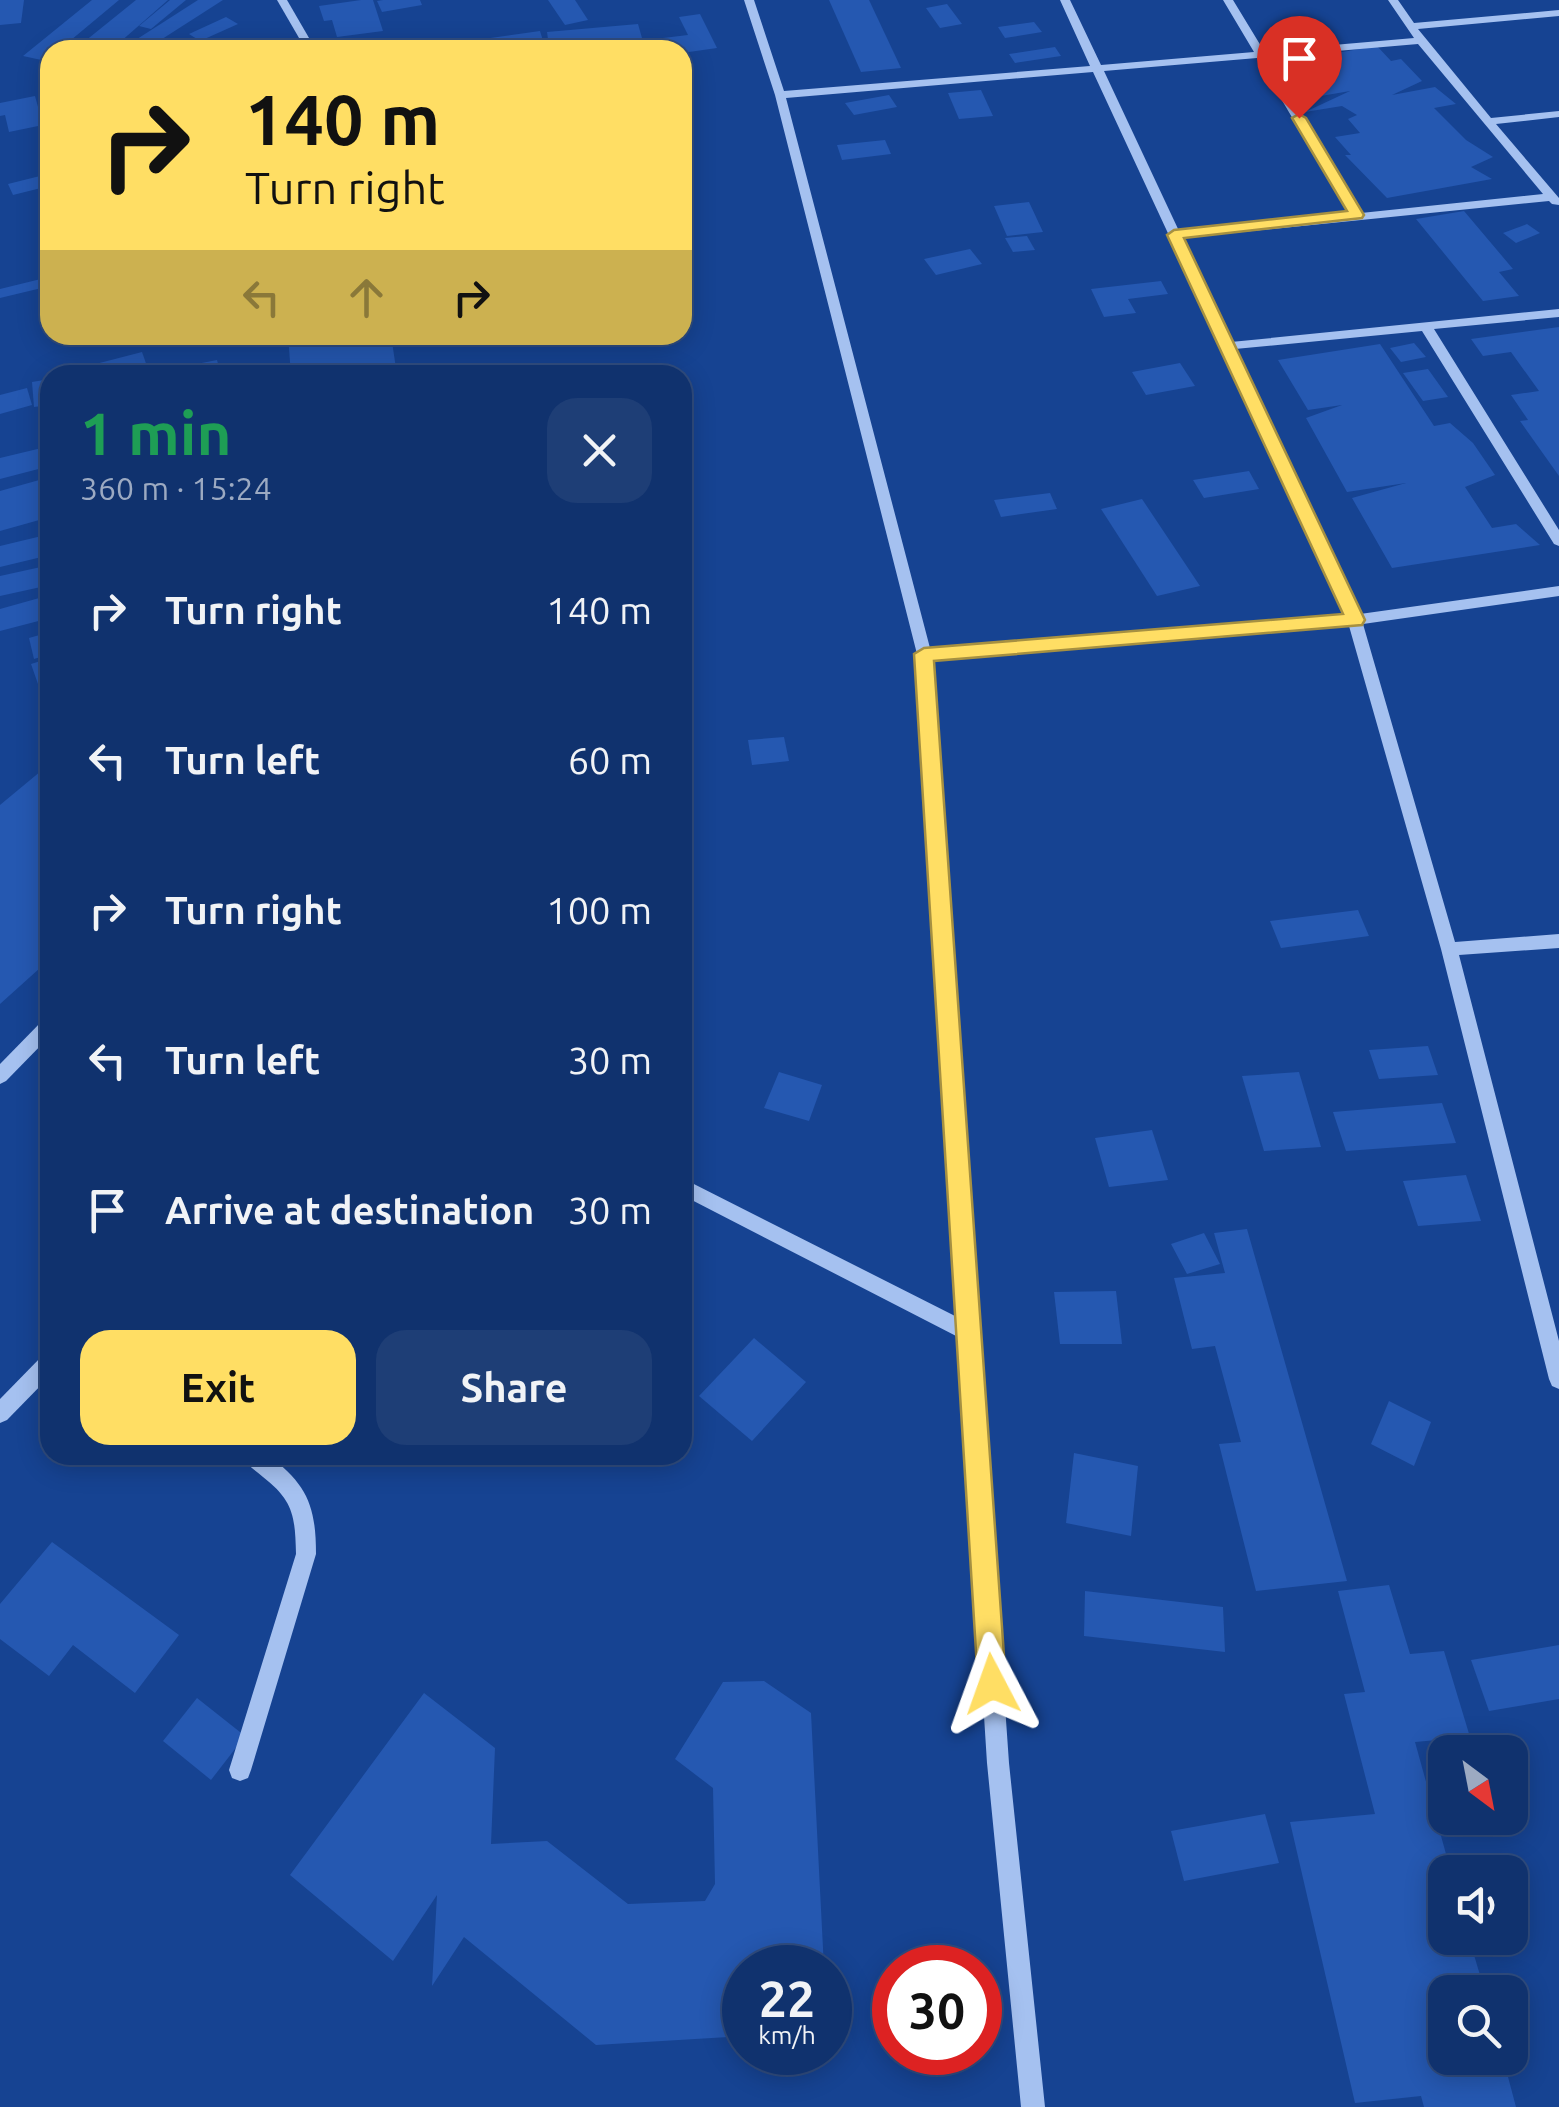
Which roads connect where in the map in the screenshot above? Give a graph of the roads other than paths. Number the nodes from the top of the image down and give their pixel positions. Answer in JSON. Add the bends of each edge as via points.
{"nodes":[{"id":1,"x":282,"y":0,"type":"edge"},
{"id":2,"x":749,"y":0,"type":"edge"},
{"id":3,"x":1065,"y":0,"type":"edge"},
{"id":4,"x":1228,"y":0,"type":"edge"},
{"id":5,"x":1393,"y":0,"type":"edge"},
{"id":6,"x":1559,"y":13,"type":"edge"},
{"id":7,"x":1412,"y":26,"type":"junction"},
{"id":8,"x":305,"y":40,"type":"edge"},
{"id":9,"x":1421,"y":41,"type":"junction"},
{"id":10,"x":1260,"y":53,"type":"junction"},
{"id":11,"x":1095,"y":66,"type":"junction"},
{"id":12,"x":780,"y":96,"type":"junction"},
{"id":13,"x":1559,"y":114,"type":"edge"},
{"id":14,"x":1492,"y":121,"type":"junction"},
{"id":15,"x":1556,"y":201,"type":"edge"},
{"id":16,"x":1356,"y":215,"type":"junction"},
{"id":17,"x":1174,"y":235,"type":"junction"},
{"id":18,"x":1559,"y":314,"type":"edge"},
{"id":19,"x":1426,"y":327,"type":"junction"},
{"id":20,"x":1228,"y":346,"type":"junction"},
{"id":21,"x":1559,"y":541,"type":"edge"},
{"id":22,"x":1559,"y":591,"type":"edge"},
{"id":23,"x":1356,"y":620,"type":"junction"},
{"id":24,"x":924,"y":654,"type":"junction"},
{"id":25,"x":1559,"y":942,"type":"edge"},
{"id":26,"x":1449,"y":949,"type":"junction"},
{"id":27,"x":40,"y":1034,"type":"edge"},
{"id":28,"x":0,"y":1076,"type":"edge"},
{"id":29,"x":692,"y":1191,"type":"edge"},
{"id":30,"x":967,"y":1332,"type":"junction"},
{"id":31,"x":40,"y":1372,"type":"edge"},
{"id":32,"x":1559,"y":1379,"type":"edge"},
{"id":33,"x":0,"y":1412,"type":"edge"},
{"id":34,"x":265,"y":1465,"type":"edge"},
{"id":35,"x":240,"y":1770,"type":"dead end"},
{"id":36,"x":1034,"y":2107,"type":"edge"}],
"edges":[{"from":1,"to":8,"type":"street"},
{"from":2,"to":12,"type":"street"},
{"from":3,"to":11,"type":"street"},
{"from":4,"to":10,"type":"street"},
{"from":5,"to":7,"type":"street"},
{"from":6,"to":7,"type":"street"},
{"from":7,"to":9,"type":"street"},
{"from":9,"to":10,"type":"street"},
{"from":9,"to":14,"type":"street"},
{"from":10,"to":11,"type":"street"},
{"from":10,"to":16,"type":"street"},
{"from":11,"to":12,"type":"street"},
{"from":11,"to":17,"type":"street"},
{"from":12,"to":24,"type":"street"},
{"from":13,"to":14,"type":"street"},
{"from":14,"to":15,"type":"street"},
{"from":15,"to":16,"type":"street"},
{"from":16,"to":17,"type":"street"},
{"from":17,"to":20,"type":"street"},
{"from":18,"to":19,"type":"street"},
{"from":19,"to":20,"type":"street"},
{"from":19,"to":21,"type":"street"},
{"from":20,"to":23,"type":"street"},
{"from":22,"to":23,"type":"street"},
{"from":23,"to":24,"type":"street"},
{"from":23,"to":26,"type":"street"},
{"from":24,"to":30,"type":"street"},
{"from":25,"to":26,"type":"street"},
{"from":26,"to":32,"type":"street"},
{"from":27,"to":28,"type":"street"},
{"from":29,"to":30,"type":"street"},
{"from":30,"to":36,"type":"street","via":[[998,1763]]},
{"from":31,"to":33,"type":"street"},
{"from":34,"to":35,"type":"street","via":[[296,1488],[307,1518],[306,1554]]}]}
